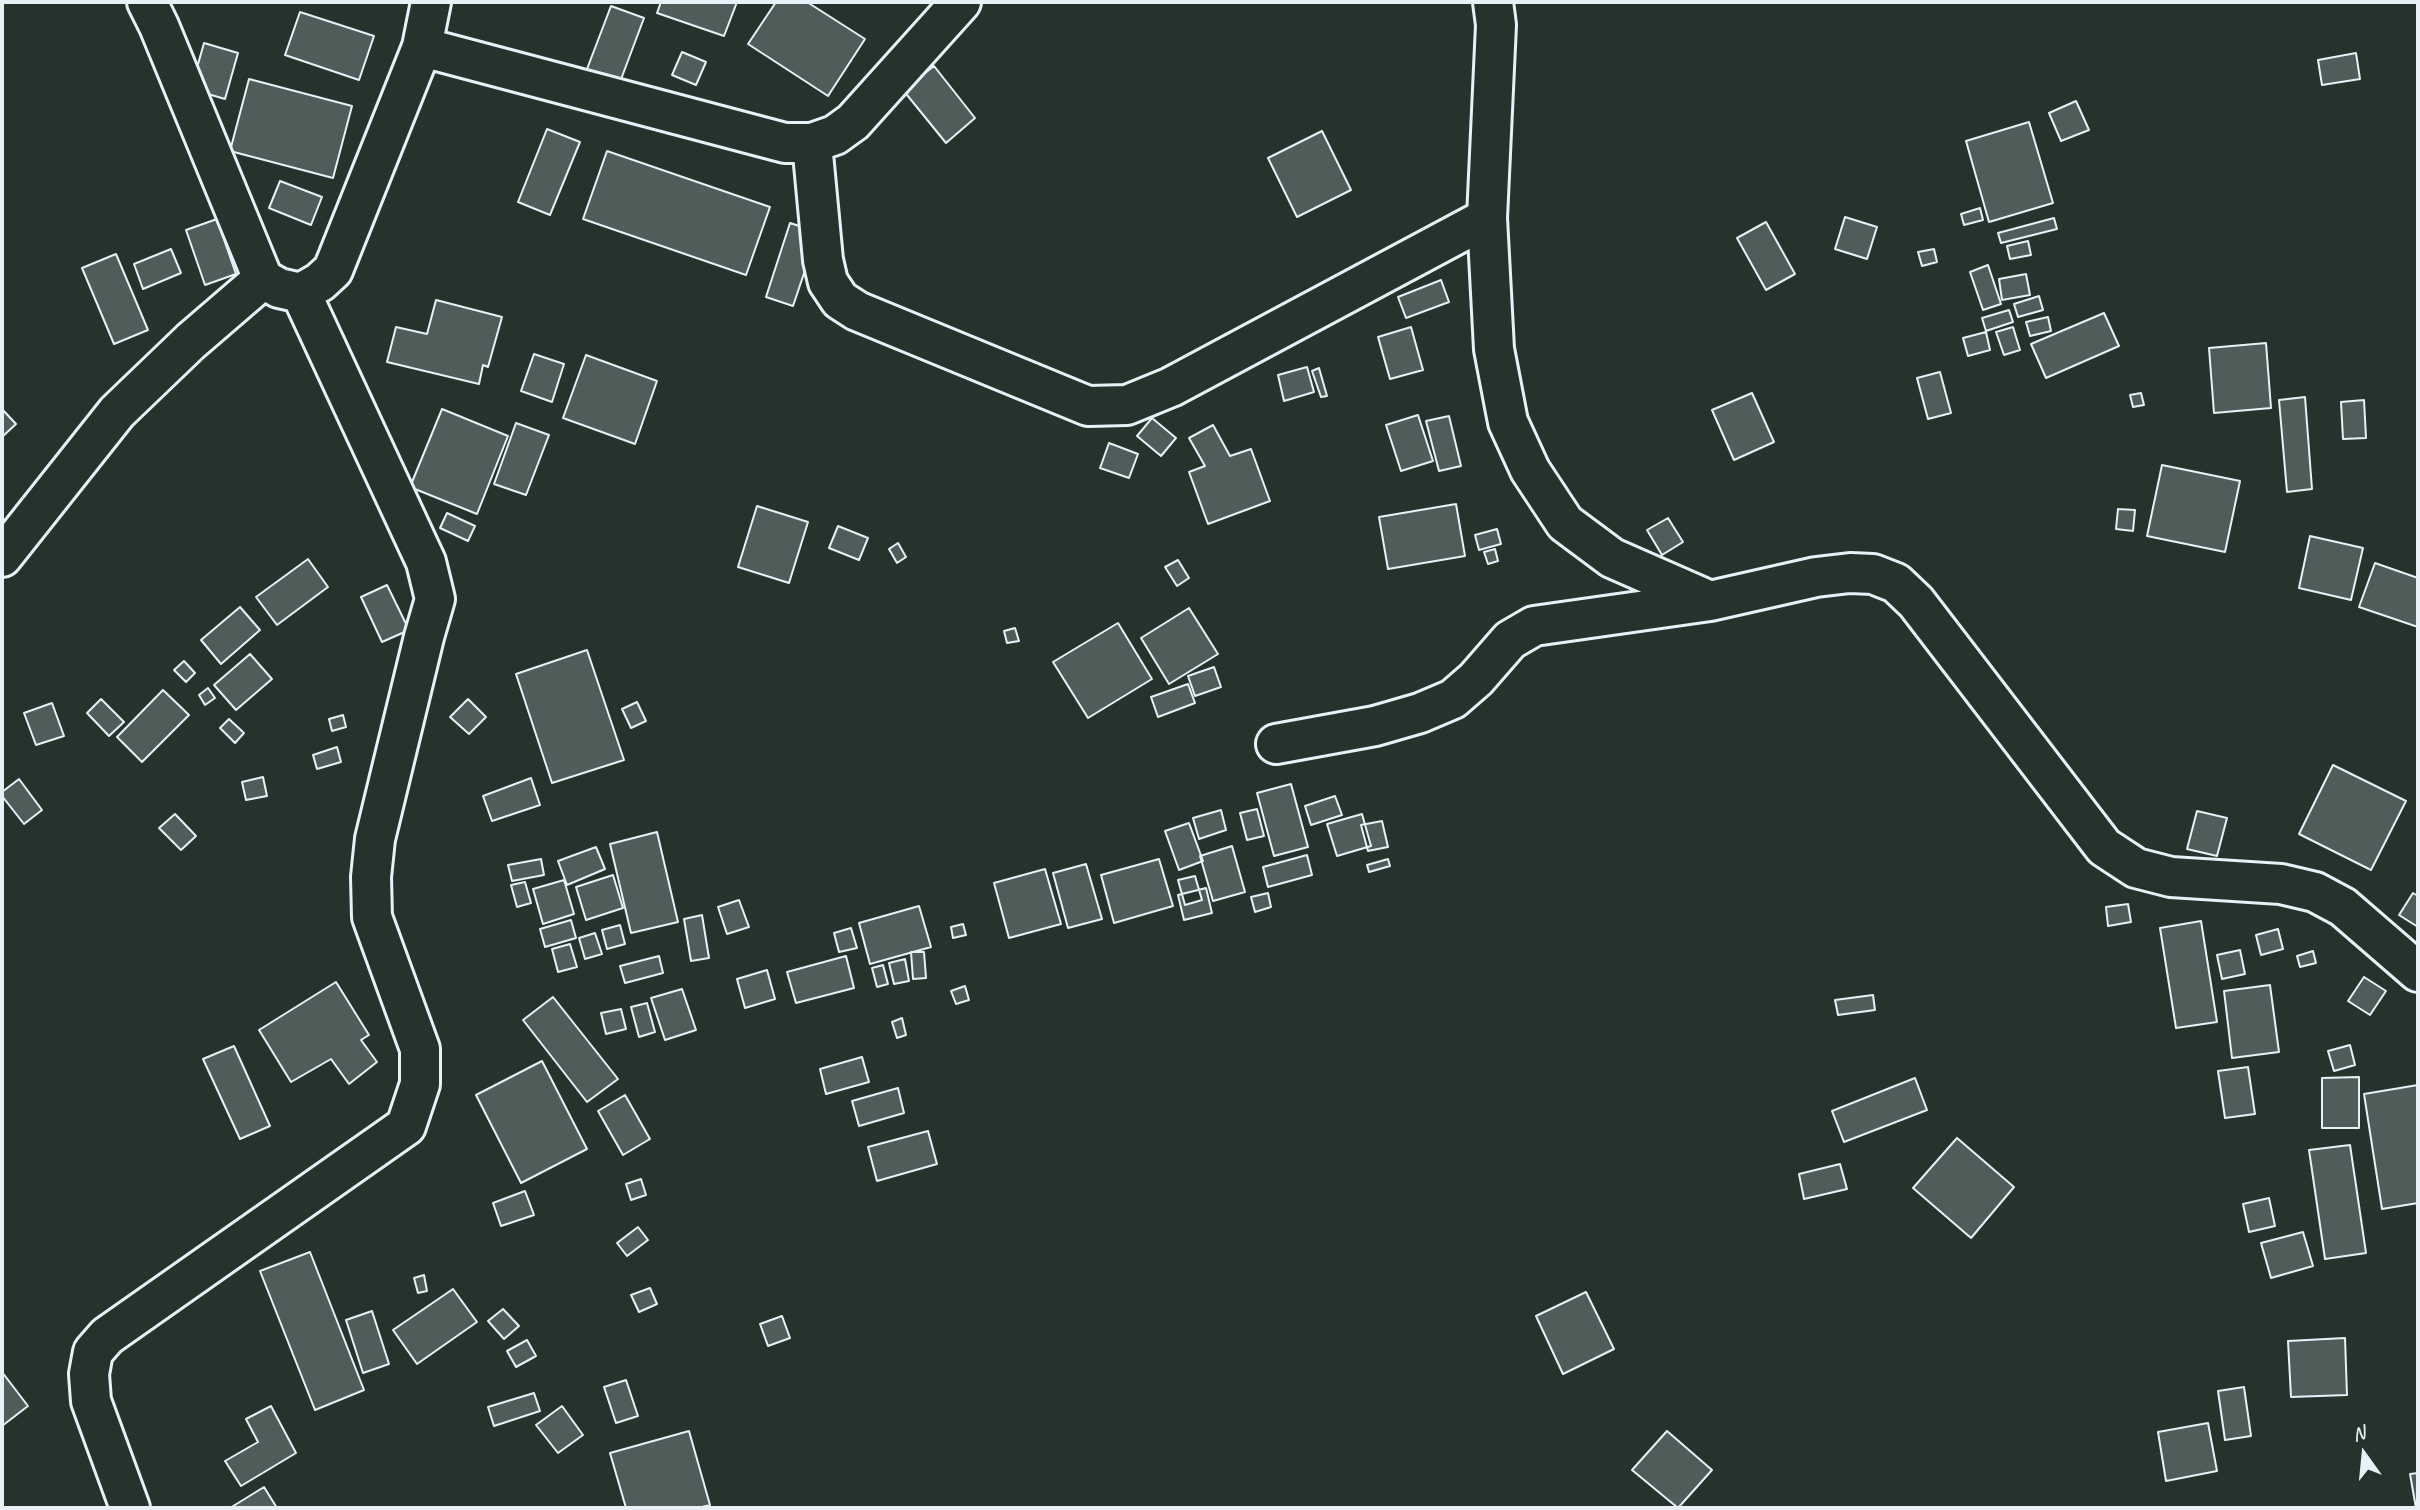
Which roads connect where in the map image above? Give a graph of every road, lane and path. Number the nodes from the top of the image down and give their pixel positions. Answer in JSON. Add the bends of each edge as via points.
{"nodes":[{"id":1,"x":147,"y":2,"type":"edge"},
{"id":2,"x":431,"y":2,"type":"edge"},
{"id":3,"x":961,"y":2,"type":"edge"},
{"id":4,"x":1493,"y":2,"type":"edge"},
{"id":5,"x":422,"y":47,"type":"junction"},
{"id":6,"x":811,"y":143,"type":"junction"},
{"id":7,"x":1486,"y":218,"type":"junction"},
{"id":8,"x":263,"y":279,"type":"junction"},
{"id":9,"x":301,"y":293,"type":"junction"},
{"id":10,"x":2,"y":557,"type":"edge"},
{"id":11,"x":1710,"y":601,"type":"junction"},
{"id":12,"x":1276,"y":744,"type":"dead end"},
{"id":13,"x":2418,"y":972,"type":"edge"},
{"id":14,"x":130,"y":1508,"type":"edge"}],
"edges":[{"from":1,"to":8,"type":"street"},
{"from":2,"to":5,"type":"street"},
{"from":3,"to":6,"type":"street","via":[[853,122],[835,135]]},
{"from":4,"to":7,"type":"street","via":[[1496,25]]},
{"from":5,"to":6,"type":"street","via":[[785,143]]},
{"from":5,"to":9,"type":"street","via":[[332,270]]},
{"from":6,"to":7,"type":"street","via":[[823,260],[828,282],[840,300],[1088,406],[1127,405],[1171,387]]},
{"from":7,"to":11,"type":"street","via":[[1494,349],[1508,422],[1530,470],[1565,523],[1612,558]]},
{"from":8,"to":9,"type":"street"},
{"from":8,"to":10,"type":"street","via":[[117,412]]},
{"from":9,"to":14,"type":"street","via":[[426,562],[435,599],[375,839],[371,877],[372,917],[419,1049],[419,1084],[406,1126],[107,1336],[93,1352],[91,1401]]},
{"from":11,"to":12,"type":"street","via":[[1534,625],[1510,640],[1453,699],[1375,726]]},
{"from":11,"to":13,"type":"street","via":[[1839,574],[1873,574],[1896,583],[2104,847],[2136,869],[2171,877],[2281,884],[2315,892],[2343,907]]}]}
